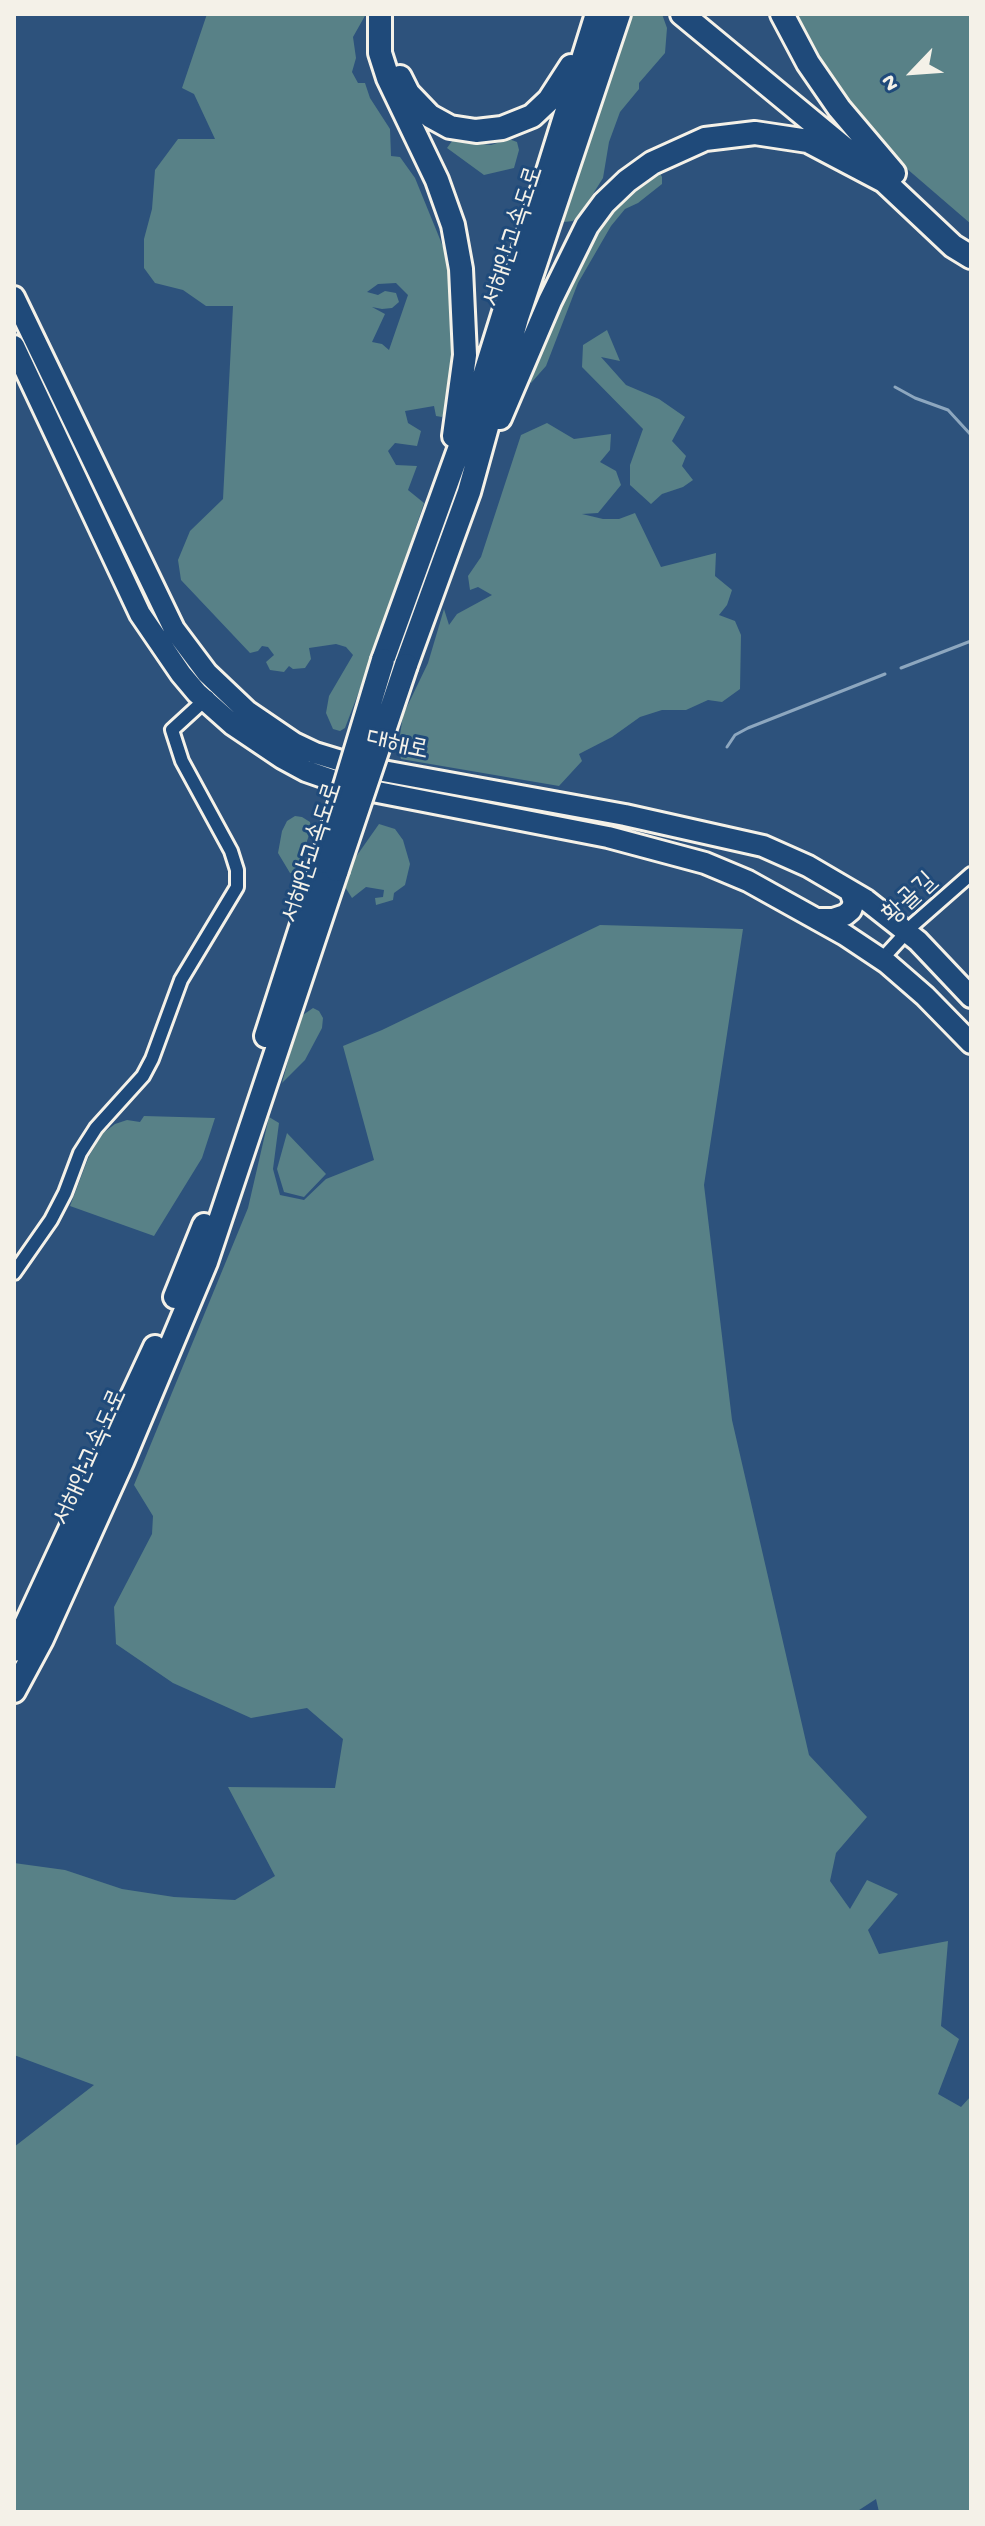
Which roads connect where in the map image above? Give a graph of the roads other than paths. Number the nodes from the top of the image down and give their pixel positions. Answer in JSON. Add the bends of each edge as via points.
{"nodes":[{"id":1,"x":380,"y":14,"type":"edge"},
{"id":2,"x":391,"y":14,"type":"edge"},
{"id":3,"x":682,"y":14,"type":"edge"},
{"id":4,"x":703,"y":14,"type":"edge"},
{"id":5,"x":782,"y":14,"type":"edge"},
{"id":6,"x":607,"y":15,"type":"edge"},
{"id":7,"x":889,"y":177,"type":"junction"},
{"id":8,"x":965,"y":248,"type":"edge"},
{"id":9,"x":971,"y":265,"type":"edge"},
{"id":10,"x":971,"y":271,"type":"edge"},
{"id":11,"x":14,"y":297,"type":"edge"},
{"id":12,"x":14,"y":346,"type":"edge"},
{"id":13,"x":445,"y":486,"type":"junction"},
{"id":14,"x":469,"y":492,"type":"junction"},
{"id":15,"x":212,"y":694,"type":"junction"},
{"id":16,"x":330,"y":866,"type":"junction"},
{"id":17,"x":971,"y":874,"type":"edge"},
{"id":18,"x":850,"y":891,"type":"junction"},
{"id":19,"x":817,"y":919,"type":"junction"},
{"id":20,"x":907,"y":932,"type":"junction"},
{"id":21,"x":882,"y":959,"type":"junction"},
{"id":22,"x":968,"y":993,"type":"edge"},
{"id":23,"x":945,"y":1015,"type":"junction"},
{"id":24,"x":971,"y":1043,"type":"edge"},
{"id":25,"x":14,"y":1273,"type":"edge"},
{"id":26,"x":14,"y":1650,"type":"edge"},
{"id":27,"x":14,"y":1691,"type":"edge"}],
"edges":[{"from":1,"to":13,"type":"highway","via":[[380,53],[437,180],[461,269],[465,355]]},
{"from":2,"to":6,"type":"highway","via":[[392,49],[408,93],[430,116],[450,127],[476,131],[532,116],[549,100]]},
{"from":3,"to":7,"type":"highway"},
{"from":4,"to":7,"type":"highway"},
{"from":5,"to":7,"type":"highway","via":[[808,63]]},
{"from":6,"to":13,"type":"highway","name":"서해안고속도로"},
{"from":6,"to":14,"type":"highway","name":"서해안고속도로"},
{"from":7,"to":8,"type":"highway"},
{"from":7,"to":14,"type":"highway","via":[[808,141],[755,133],[705,139],[627,181],[604,203],[575,247]]},
{"from":8,"to":9,"type":"highway"},
{"from":8,"to":10,"type":"highway"},
{"from":11,"to":15,"type":"highway","name":"대해로","via":[[159,600]]},
{"from":12,"to":15,"type":"highway","name":"대해로","via":[[140,614],[167,657]]},
{"from":13,"to":16,"type":"highway","name":"서해안고속도로","bridge":true,"via":[[383,660]]},
{"from":14,"to":16,"type":"highway","name":"서해안고속도로","bridge":true},
{"from":15,"to":18,"type":"highway","name":"대해로","via":[[294,743],[338,761],[735,838],[782,853]]},
{"from":15,"to":19,"type":"highway","name":"대해로","via":[[233,725],[282,758],[329,780],[381,795],[657,848],[748,881]]},
{"from":15,"to":25,"type":"street","via":[[172,730],[182,761],[231,851],[237,887],[181,980],[143,1076],[96,1128],[51,1220]]},
{"from":16,"to":26,"type":"highway","name":"서해안고속도로","via":[[159,1339]]},
{"from":16,"to":27,"type":"highway","name":"서해안고속도로","via":[[206,1262],[122,1462]]},
{"from":17,"to":20,"type":"street","name":"황골길"},
{"from":18,"to":19,"type":"highway","via":[[851,910],[833,919]]},
{"from":18,"to":20,"type":"highway","name":"대해로"},
{"from":19,"to":21,"type":"highway","name":"대해로"},
{"from":20,"to":21,"type":"street","name":"황골길"},
{"from":20,"to":22,"type":"highway","name":"대해로"},
{"from":21,"to":23,"type":"highway","name":"대해로"},
{"from":22,"to":23,"type":"highway","via":[[948,995]]},
{"from":23,"to":24,"type":"highway","name":"대해로"}]}
